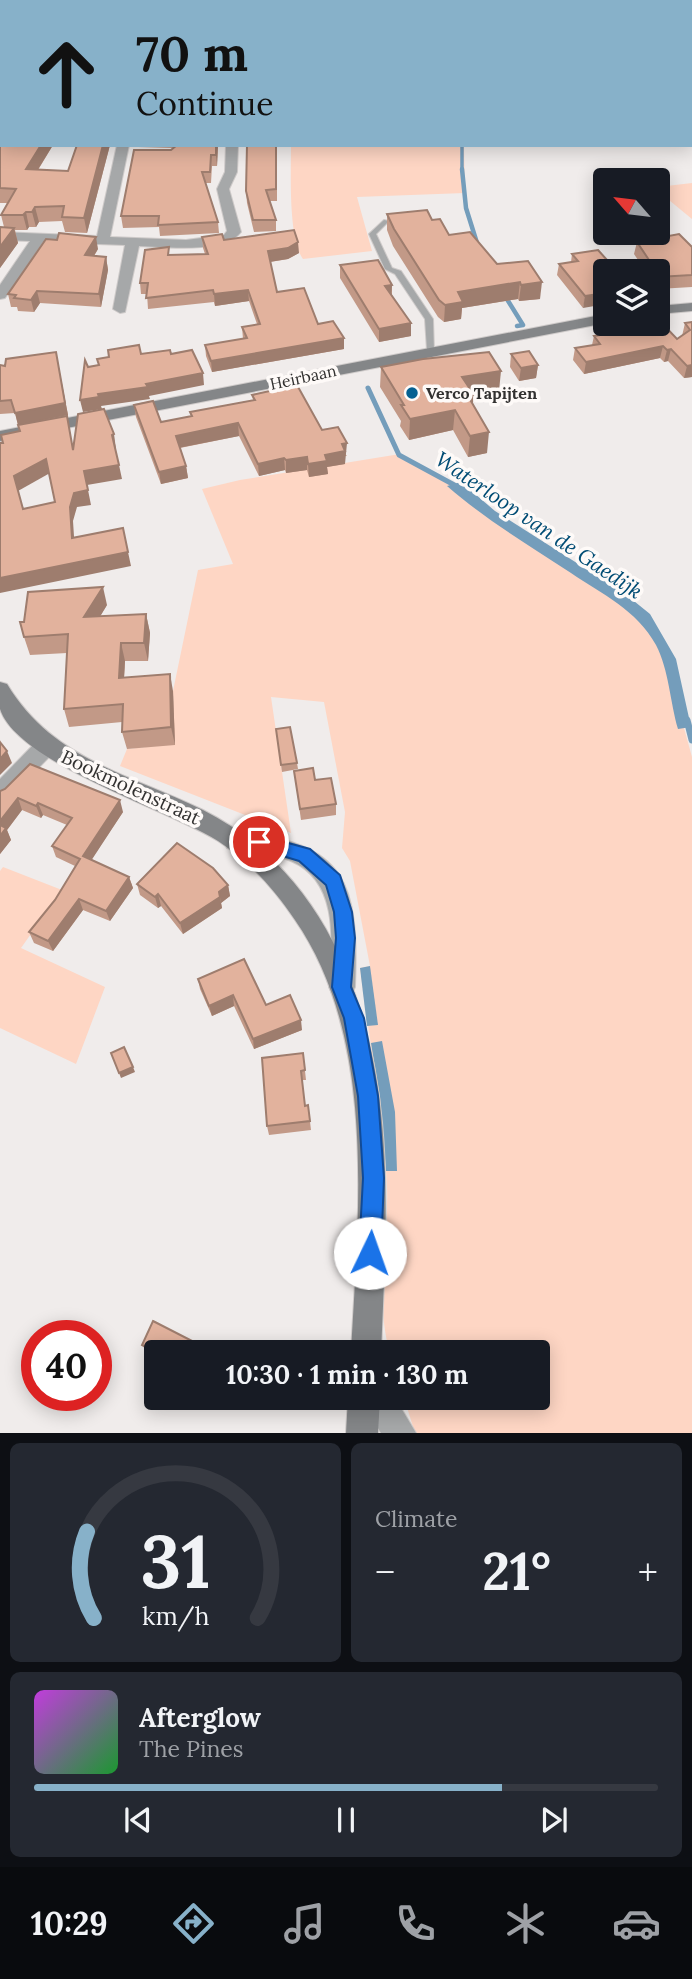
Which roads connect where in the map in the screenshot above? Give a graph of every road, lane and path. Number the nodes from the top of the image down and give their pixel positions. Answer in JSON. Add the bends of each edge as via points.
{"nodes":[{"id":1,"x":232,"y":147,"type":"edge"},
{"id":2,"x":126,"y":151,"type":"edge"},
{"id":3,"x":386,"y":222,"type":"edge"},
{"id":4,"x":0,"y":236,"type":"edge"},
{"id":5,"x":39,"y":238,"type":"junction"},
{"id":6,"x":228,"y":238,"type":"junction"},
{"id":7,"x":103,"y":240,"type":"junction"},
{"id":8,"x":247,"y":240,"type":"edge"},
{"id":9,"x":133,"y":242,"type":"junction"},
{"id":10,"x":0,"y":295,"type":"edge"},
{"id":11,"x":692,"y":307,"type":"edge"},
{"id":12,"x":120,"y":309,"type":"dead end"},
{"id":13,"x":670,"y":309,"type":"edge"},
{"id":14,"x":593,"y":320,"type":"edge"},
{"id":15,"x":431,"y":350,"type":"junction"},
{"id":16,"x":0,"y":436,"type":"edge"},
{"id":17,"x":0,"y":690,"type":"edge"},
{"id":18,"x":47,"y":745,"type":"junction"},
{"id":19,"x":0,"y":793,"type":"edge"},
{"id":20,"x":235,"y":841,"type":"junction"},
{"id":21,"x":342,"y":987,"type":"junction"},
{"id":22,"x":367,"y":1340,"type":"edge"},
{"id":23,"x":363,"y":1410,"type":"edge"},
{"id":24,"x":384,"y":1410,"type":"edge"},
{"id":25,"x":362,"y":1433,"type":"edge"},
{"id":26,"x":400,"y":1433,"type":"edge"}],
"edges":[{"from":1,"to":6,"type":"street","via":[[223,189],[234,232]]},
{"from":2,"to":7,"type":"street"},
{"from":3,"to":15,"type":"lane","via":[[372,234],[389,269],[398,273],[429,319]]},
{"from":4,"to":5,"type":"street"},
{"from":5,"to":7,"type":"street"},
{"from":5,"to":10,"type":"street"},
{"from":6,"to":8,"type":"street"},
{"from":6,"to":9,"type":"street","via":[[187,244]]},
{"from":7,"to":9,"type":"street"},
{"from":9,"to":12,"type":"street"},
{"from":11,"to":13,"type":"main road"},
{"from":14,"to":15,"type":"main road","name":"Heirbaan"},
{"from":15,"to":16,"type":"main road","name":"Heirbaan"},
{"from":17,"to":18,"type":"main road","name":"Bookmolenstraat","via":[[20,722]]},
{"from":18,"to":19,"type":"street"},
{"from":18,"to":20,"type":"main road","name":"Bookmolenstraat","via":[[90,771],[212,825]]},
{"from":20,"to":21,"type":"main road","name":"Bookmolenstraat","via":[[260,860],[282,886],[325,947]]},
{"from":20,"to":21,"type":"street","via":[[259,842],[304,855],[334,880],[345,938]]},
{"from":21,"to":22,"type":"main road","name":"Bookmolenstraat","via":[[354,1018],[368,1096],[373,1178]]},
{"from":23,"to":25,"type":"main road"},
{"from":24,"to":26,"type":"street"}]}
